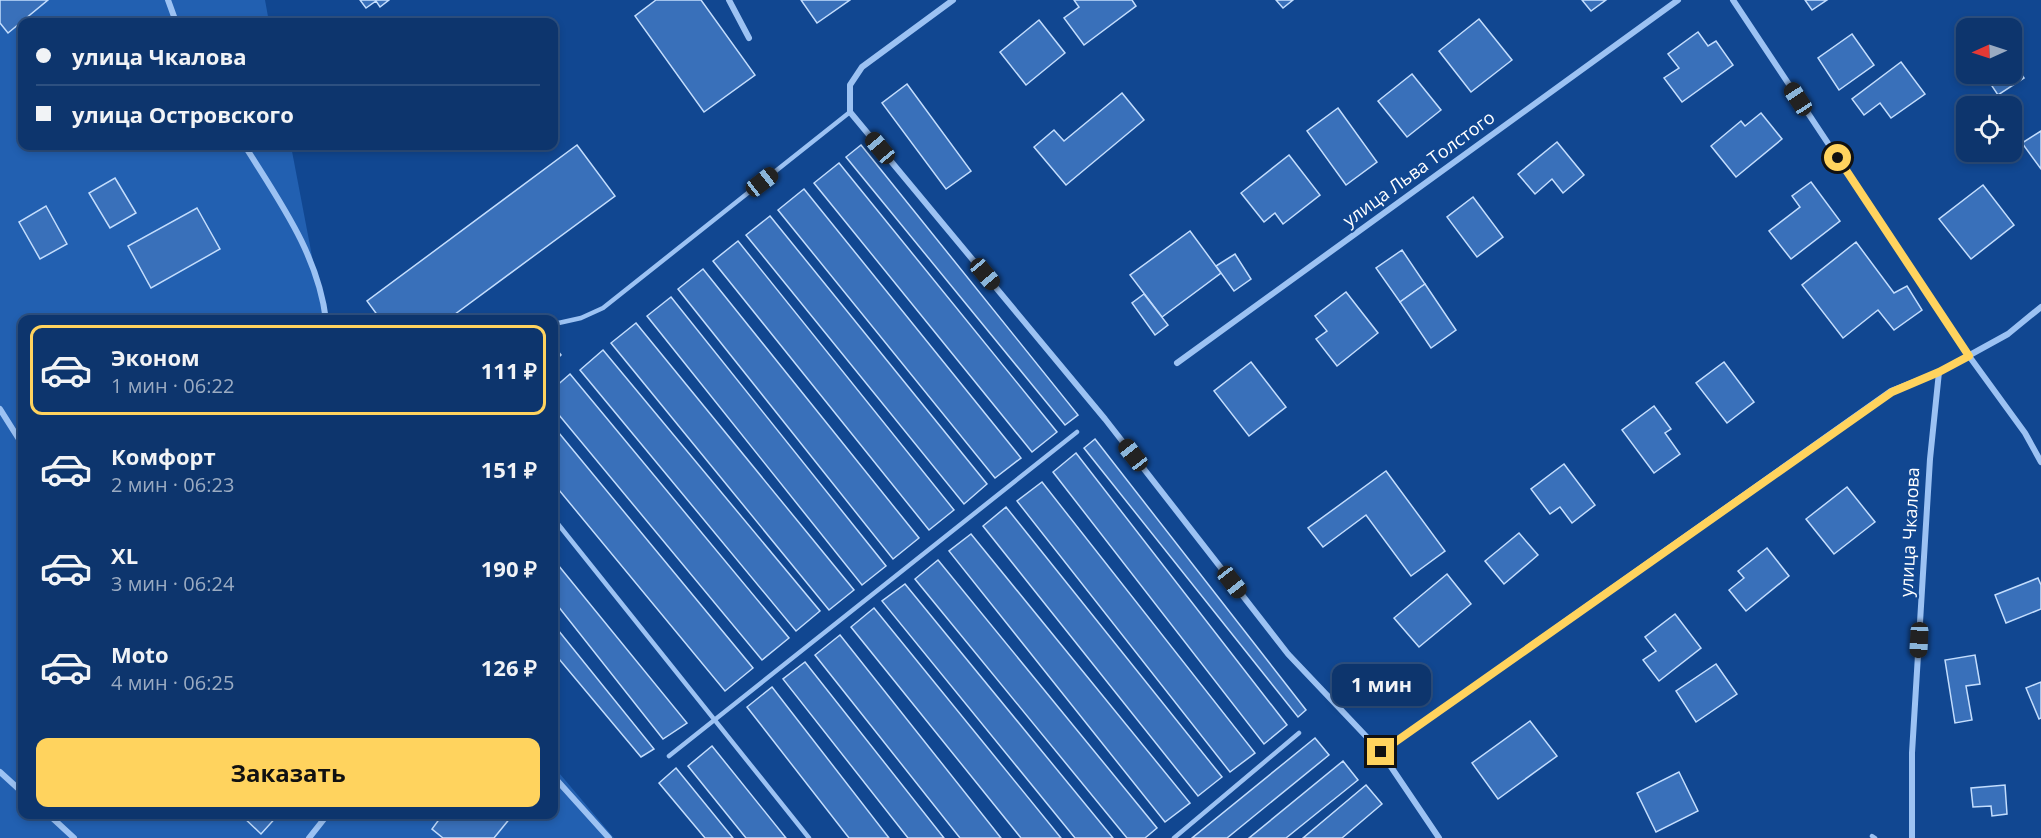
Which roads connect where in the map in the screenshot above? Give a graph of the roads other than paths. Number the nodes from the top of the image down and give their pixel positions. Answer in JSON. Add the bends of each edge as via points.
{"nodes":[{"id":1,"x":168,"y":0,"type":"edge"},
{"id":2,"x":729,"y":0,"type":"edge"},
{"id":3,"x":953,"y":0,"type":"edge"},
{"id":4,"x":1678,"y":0,"type":"edge"},
{"id":5,"x":1733,"y":0,"type":"edge"},
{"id":6,"x":175,"y":18,"type":"edge"},
{"id":7,"x":749,"y":38,"type":"dead end"},
{"id":8,"x":850,"y":112,"type":"junction"},
{"id":9,"x":247,"y":150,"type":"edge"},
{"id":10,"x":2041,"y":307,"type":"edge"},
{"id":11,"x":326,"y":315,"type":"edge"},
{"id":12,"x":558,"y":323,"type":"edge"},
{"id":13,"x":1969,"y":356,"type":"junction"},
{"id":14,"x":1177,"y":363,"type":"dead end"},
{"id":15,"x":1939,"y":372,"type":"junction"},
{"id":16,"x":0,"y":409,"type":"edge"},
{"id":17,"x":1077,"y":432,"type":"dead end"},
{"id":18,"x":18,"y":438,"type":"edge"},
{"id":19,"x":2041,"y":462,"type":"edge"},
{"id":20,"x":558,"y":524,"type":"edge"},
{"id":21,"x":715,"y":720,"type":"junction"},
{"id":22,"x":1299,"y":733,"type":"dead end"},
{"id":23,"x":1381,"y":752,"type":"junction"},
{"id":24,"x":669,"y":756,"type":"dead end"},
{"id":25,"x":0,"y":772,"type":"edge"},
{"id":26,"x":558,"y":781,"type":"edge"},
{"id":27,"x":18,"y":788,"type":"edge"},
{"id":28,"x":53,"y":819,"type":"edge"},
{"id":29,"x":324,"y":819,"type":"edge"},
{"id":30,"x":74,"y":838,"type":"edge"},
{"id":31,"x":309,"y":838,"type":"edge"},
{"id":32,"x":609,"y":838,"type":"edge"},
{"id":33,"x":809,"y":838,"type":"edge"},
{"id":34,"x":1174,"y":838,"type":"edge"},
{"id":35,"x":1439,"y":838,"type":"edge"},
{"id":36,"x":1912,"y":838,"type":"edge"}],
"edges":[{"from":1,"to":6,"type":"street"},
{"from":2,"to":7,"type":"street"},
{"from":3,"to":8,"type":"street","via":[[862,67],[850,85]]},
{"from":4,"to":14,"type":"street","name":"улица Льва Толстого"},
{"from":5,"to":13,"type":"street"},
{"from":8,"to":12,"type":"lane","via":[[603,308]]},
{"from":8,"to":23,"type":"street","via":[[1105,419],[1288,654]]},
{"from":9,"to":11,"type":"street","via":[[303,241]]},
{"from":10,"to":13,"type":"street","via":[[2008,334]]},
{"from":13,"to":15,"type":"street"},
{"from":13,"to":19,"type":"street","via":[[2025,433]]},
{"from":15,"to":23,"type":"street","via":[[1892,392]]},
{"from":15,"to":36,"type":"street","name":"улица Чкалова","via":[[1912,753]]},
{"from":16,"to":18,"type":"street"},
{"from":17,"to":21,"type":"lane"},
{"from":20,"to":21,"type":"lane"},
{"from":21,"to":24,"type":"lane"},
{"from":21,"to":33,"type":"lane"},
{"from":22,"to":34,"type":"lane"},
{"from":23,"to":35,"type":"street"},
{"from":25,"to":27,"type":"street"},
{"from":26,"to":32,"type":"street"},
{"from":28,"to":30,"type":"street"},
{"from":29,"to":31,"type":"street"}]}
